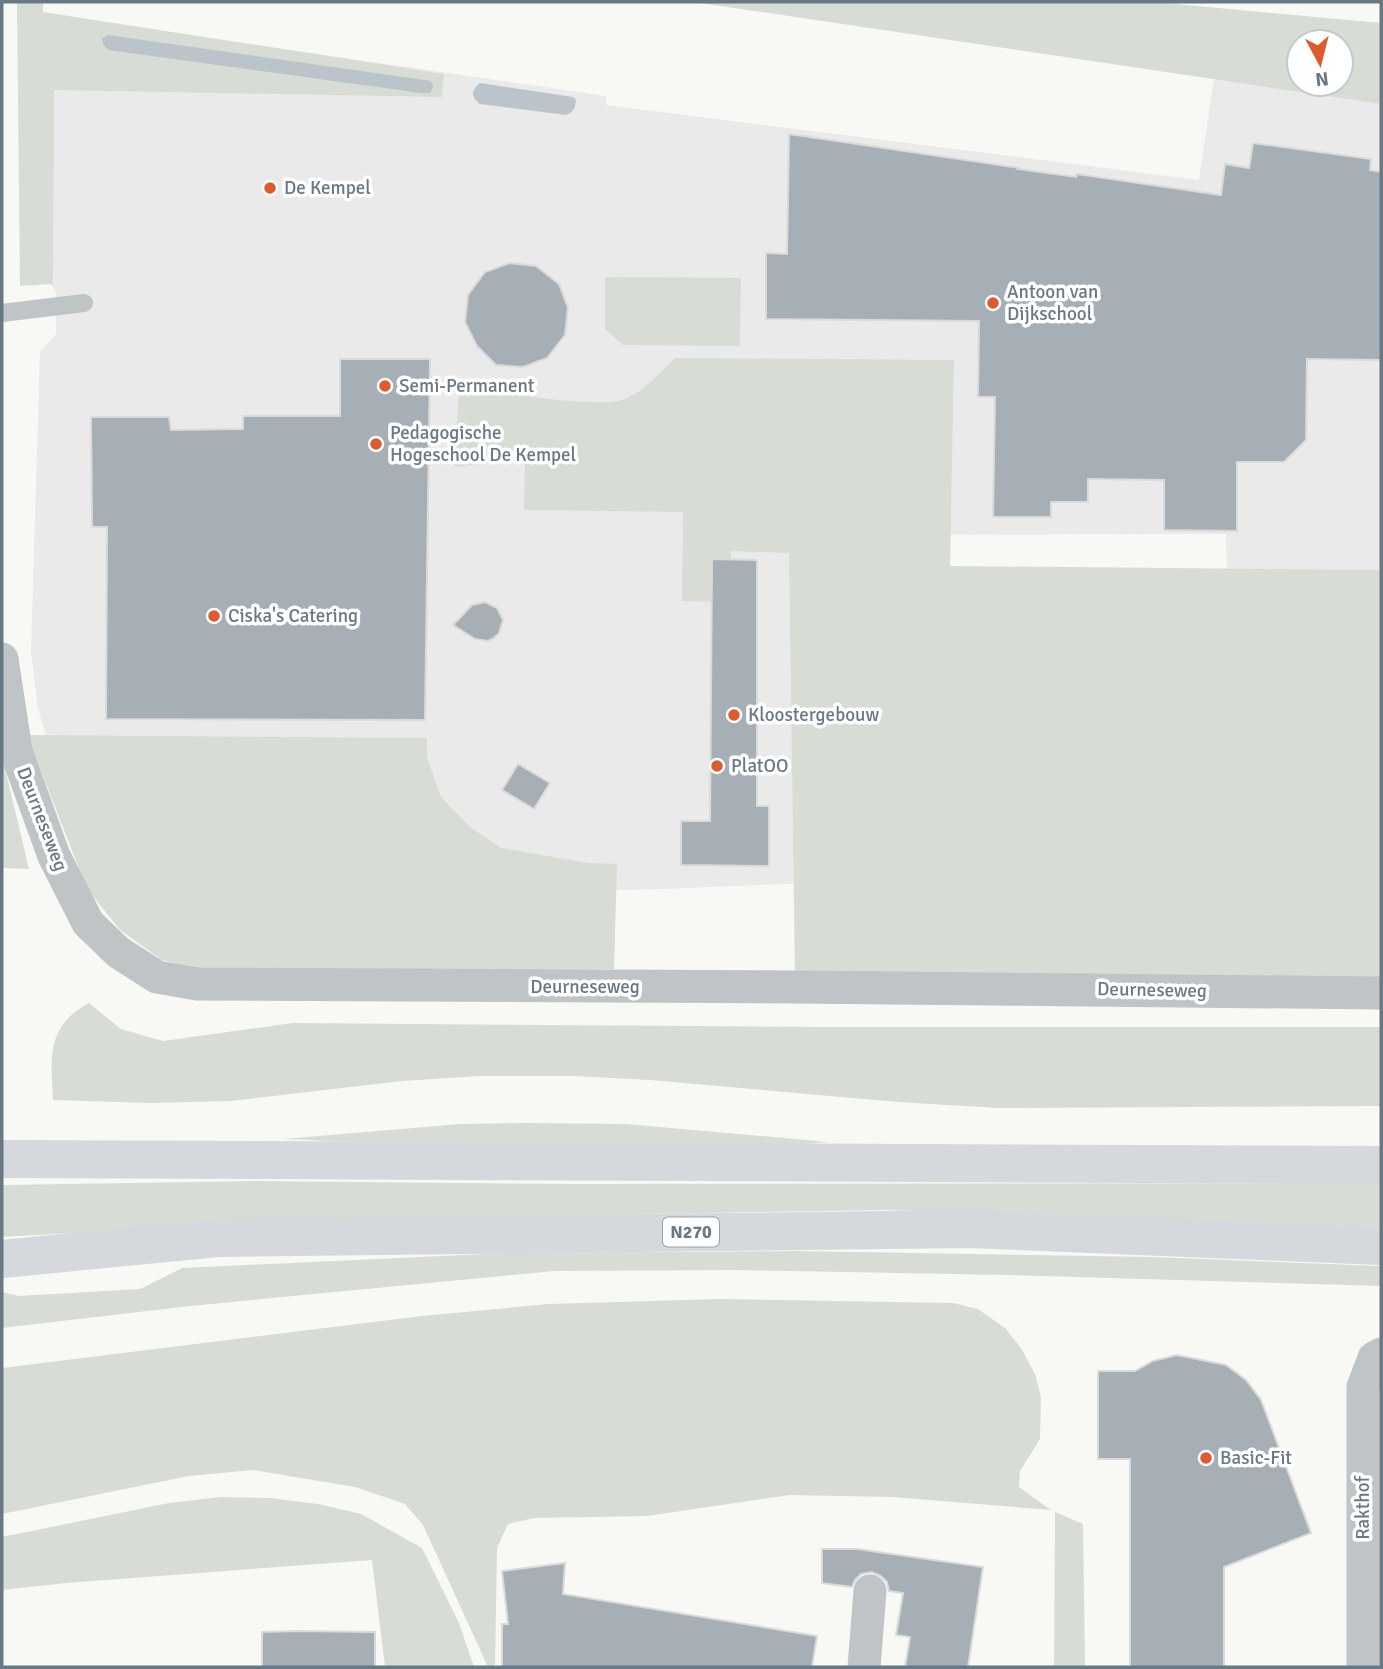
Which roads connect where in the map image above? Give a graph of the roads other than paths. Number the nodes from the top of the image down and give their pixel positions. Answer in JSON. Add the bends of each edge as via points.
{"nodes":[{"id":1,"x":84,"y":303,"type":"dead end"},
{"id":2,"x":2,"y":313,"type":"edge"},
{"id":3,"x":2,"y":659,"type":"edge"},
{"id":4,"x":1381,"y":993,"type":"edge"},
{"id":5,"x":2,"y":1159,"type":"edge"},
{"id":6,"x":1381,"y":1164,"type":"edge"},
{"id":7,"x":1381,"y":1246,"type":"edge"},
{"id":8,"x":2,"y":1259,"type":"edge"},
{"id":9,"x":1381,"y":1354,"type":"edge"},
{"id":10,"x":870,"y":1591,"type":"dead end"},
{"id":11,"x":864,"y":1667,"type":"edge"},
{"id":12,"x":1363,"y":1667,"type":"edge"}],
"edges":[{"from":1,"to":2,"type":"lane"},
{"from":3,"to":4,"type":"street","name":"Deurneseweg","via":[[16,751],[54,856],[88,923],[118,952],[158,977],[197,984]]},
{"from":5,"to":6,"type":"main road"},
{"from":7,"to":8,"type":"main road","number":"N270","via":[[968,1229],[218,1238]]},
{"from":9,"to":12,"type":"street","name":"Rakthof","via":[[1374,1357],[1363,1387]]},
{"from":10,"to":11,"type":"street"}]}
